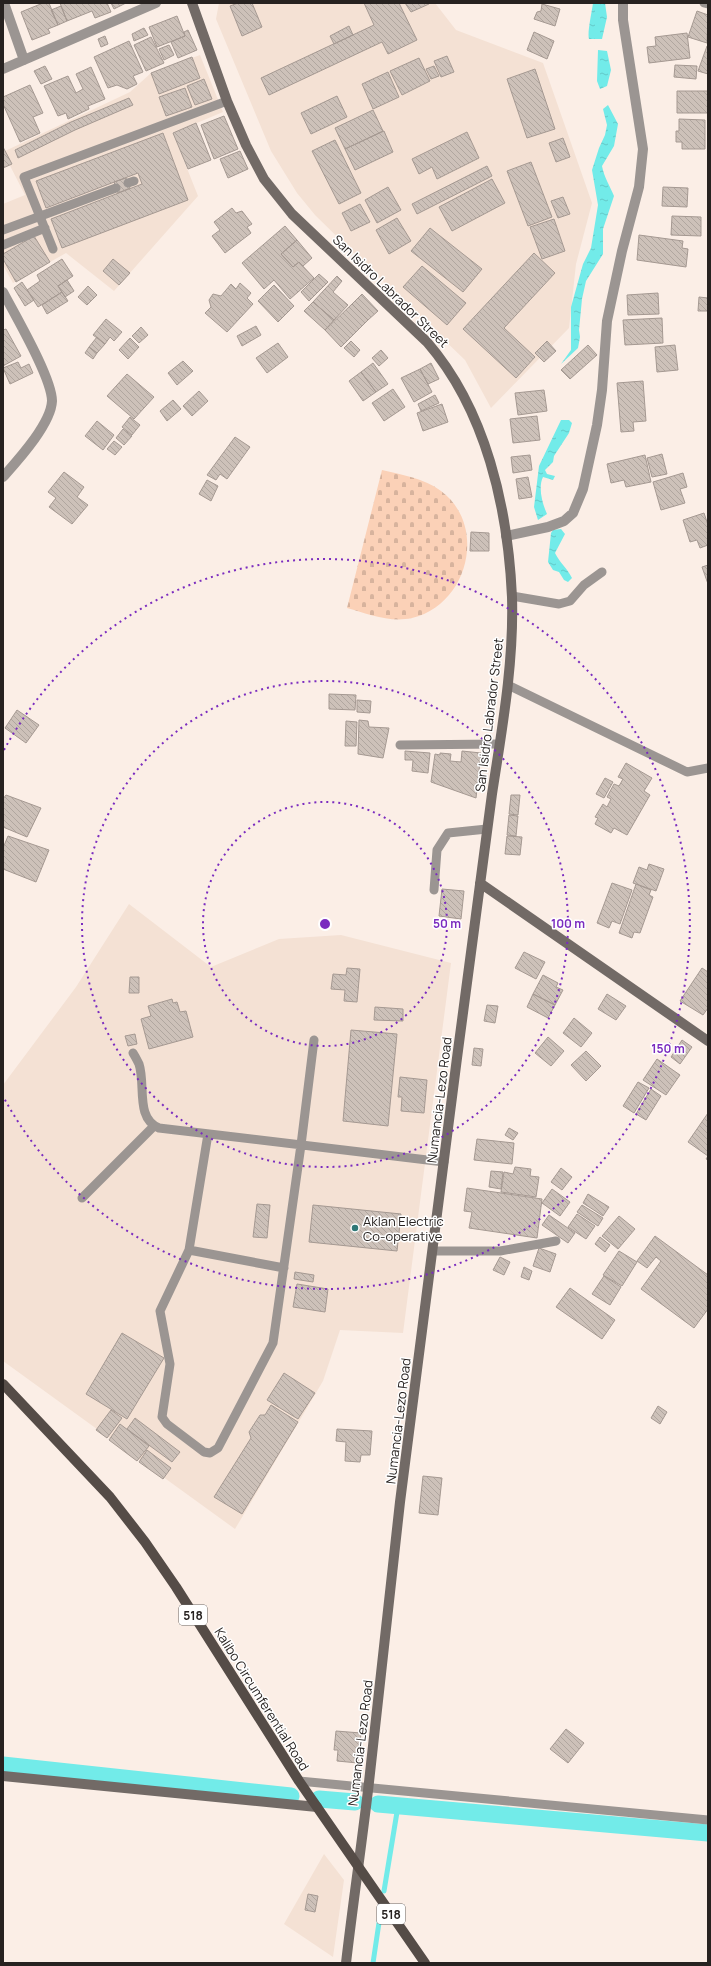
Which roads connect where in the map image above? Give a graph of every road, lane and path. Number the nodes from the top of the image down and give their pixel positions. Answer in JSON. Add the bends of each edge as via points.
{"nodes":[{"id":1,"x":4,"y":3,"type":"edge"},
{"id":2,"x":156,"y":3,"type":"edge"},
{"id":3,"x":192,"y":3,"type":"edge"},
{"id":4,"x":623,"y":3,"type":"edge"},
{"id":5,"x":704,"y":3,"type":"edge"},
{"id":6,"x":708,"y":4,"type":"edge"},
{"id":7,"x":24,"y":60,"type":"junction"},
{"id":8,"x":3,"y":69,"type":"edge"},
{"id":9,"x":227,"y":101,"type":"junction"},
{"id":10,"x":116,"y":188,"type":"dead end"},
{"id":11,"x":40,"y":216,"type":"junction"},
{"id":12,"x":45,"y":228,"type":"junction"},
{"id":13,"x":3,"y":230,"type":"edge"},
{"id":14,"x":3,"y":245,"type":"edge"},
{"id":15,"x":53,"y":249,"type":"dead end"},
{"id":16,"x":3,"y":292,"type":"edge"},
{"id":17,"x":3,"y":477,"type":"edge"},
{"id":18,"x":506,"y":536,"type":"junction"},
{"id":19,"x":602,"y":572,"type":"dead end"},
{"id":20,"x":512,"y":596,"type":"junction"},
{"id":21,"x":508,"y":685,"type":"junction"},
{"id":22,"x":499,"y":744,"type":"junction"},
{"id":23,"x":400,"y":745,"type":"dead end"},
{"id":24,"x":708,"y":768,"type":"edge"},
{"id":25,"x":487,"y":829,"type":"junction"},
{"id":26,"x":480,"y":883,"type":"junction"},
{"id":27,"x":434,"y":890,"type":"dead end"},
{"id":28,"x":314,"y":1040,"type":"dead end"},
{"id":29,"x":708,"y":1041,"type":"edge"},
{"id":30,"x":133,"y":1053,"type":"dead end"},
{"id":31,"x":154,"y":1126,"type":"junction"},
{"id":32,"x":208,"y":1134,"type":"junction"},
{"id":33,"x":301,"y":1145,"type":"junction"},
{"id":34,"x":444,"y":1162,"type":"junction"},
{"id":35,"x":82,"y":1198,"type":"dead end"},
{"id":36,"x":556,"y":1241,"type":"dead end"},
{"id":37,"x":189,"y":1250,"type":"junction"},
{"id":38,"x":433,"y":1251,"type":"junction"},
{"id":39,"x":284,"y":1268,"type":"junction"},
{"id":40,"x":3,"y":1384,"type":"edge"},
{"id":41,"x":3,"y":1776,"type":"edge"},
{"id":42,"x":299,"y":1782,"type":"junction"},
{"id":43,"x":369,"y":1788,"type":"junction"},
{"id":44,"x":317,"y":1807,"type":"junction"},
{"id":45,"x":708,"y":1820,"type":"edge"},
{"id":46,"x":358,"y":1865,"type":"junction"},
{"id":47,"x":346,"y":1963,"type":"edge"},
{"id":48,"x":425,"y":1963,"type":"edge"}],
"edges":[{"from":1,"to":7,"type":"street"},
{"from":2,"to":7,"type":"street"},
{"from":3,"to":9,"type":"main road","name":"San Isidro Labrador Street"},
{"from":4,"to":18,"type":"street","via":[[623,20],[642,149],[639,187],[607,321],[602,390],[583,489],[573,513],[564,521]]},
{"from":5,"to":6,"type":"lane"},
{"from":7,"to":8,"type":"street"},
{"from":9,"to":11,"type":"lane","via":[[24,177]]},
{"from":9,"to":18,"type":"main road","name":"San Isidro Labrador Street","via":[[264,179],[292,214],[443,360],[468,403],[478,427],[498,492]]},
{"from":10,"to":11,"type":"lane"},
{"from":11,"to":12,"type":"lane"},
{"from":11,"to":13,"type":"lane"},
{"from":12,"to":14,"type":"lane"},
{"from":12,"to":15,"type":"lane"},
{"from":16,"to":17,"type":"street","via":[[46,376],[52,401],[45,424]]},
{"from":18,"to":20,"type":"main road","name":"San Isidro Labrador Street"},
{"from":19,"to":20,"type":"lane","via":[[584,585],[570,601],[559,604]]},
{"from":20,"to":21,"type":"main road","name":"San Isidro Labrador Street"},
{"from":21,"to":22,"type":"main road","name":"San Isidro Labrador Street"},
{"from":21,"to":24,"type":"lane","via":[[687,772]]},
{"from":22,"to":23,"type":"lane"},
{"from":22,"to":25,"type":"main road","name":"San Isidro Labrador Street"},
{"from":25,"to":26,"type":"main road","name":"San Isidro Labrador Street"},
{"from":25,"to":27,"type":"lane","via":[[448,833],[437,850]]},
{"from":26,"to":29,"type":"main road"},
{"from":26,"to":34,"type":"main road","name":"Numancia-Lezo Road"},
{"from":28,"to":33,"type":"lane"},
{"from":30,"to":31,"type":"lane","via":[[139,1065],[144,1114]]},
{"from":31,"to":32,"type":"lane"},
{"from":31,"to":35,"type":"lane"},
{"from":32,"to":33,"type":"lane"},
{"from":32,"to":37,"type":"lane"},
{"from":33,"to":34,"type":"lane"},
{"from":33,"to":39,"type":"lane"},
{"from":34,"to":38,"type":"main road","name":"Numancia-Lezo Road"},
{"from":36,"to":38,"type":"lane","via":[[500,1251]]},
{"from":37,"to":39,"type":"lane"},
{"from":37,"to":39,"type":"lane","via":[[160,1311],[170,1364],[161,1413],[164,1420],[207,1453],[218,1448],[273,1343]]},
{"from":38,"to":43,"type":"main road","name":"Numancia-Lezo Road","via":[[401,1498]]},
{"from":40,"to":42,"type":"main road","name":"Kalibo Circumferential Road","number":"518","via":[[105,1492],[145,1542]]},
{"from":41,"to":44,"type":"main road"},
{"from":42,"to":43,"type":"lane"},
{"from":42,"to":44,"type":"main road","name":"Kalibo Circumferential Road","number":"518"},
{"from":43,"to":45,"type":"lane"},
{"from":43,"to":46,"type":"main road","name":"Numancia-Lezo Road"},
{"from":44,"to":46,"type":"main road","name":"Kalibo Circumferential Road","number":"518"},
{"from":46,"to":47,"type":"main road","name":"Numancia-Lezo Road"},
{"from":46,"to":48,"type":"main road","name":"Kalibo Circumferential Road","number":"518"}]}
